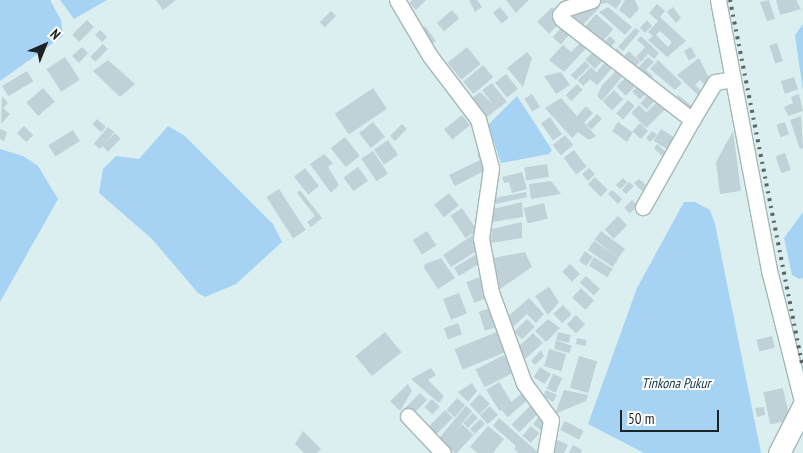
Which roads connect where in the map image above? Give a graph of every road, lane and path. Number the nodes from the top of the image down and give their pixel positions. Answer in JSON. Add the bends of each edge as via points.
{"nodes":[{"id":1,"x":397,"y":0,"type":"edge"},
{"id":2,"x":592,"y":0,"type":"edge"},
{"id":3,"x":718,"y":0,"type":"edge"},
{"id":4,"x":733,"y":78,"type":"junction"},
{"id":5,"x":692,"y":120,"type":"junction"},
{"id":6,"x":643,"y":207,"type":"dead end"},
{"id":7,"x":803,"y":406,"type":"edge"},
{"id":8,"x":408,"y":416,"type":"dead end"},
{"id":9,"x":443,"y":453,"type":"edge"},
{"id":10,"x":545,"y":453,"type":"edge"},
{"id":11,"x":779,"y":453,"type":"edge"}],
"edges":[{"from":1,"to":10,"type":"street","via":[[430,56],[478,119],[491,168],[481,238],[491,292],[524,383],[551,420]]},
{"from":2,"to":5,"type":"street","via":[[565,10],[560,15],[562,20]]},
{"from":3,"to":4,"type":"street"},
{"from":4,"to":5,"type":"street","via":[[715,82]]},
{"from":4,"to":7,"type":"street","via":[[770,274]]},
{"from":5,"to":6,"type":"street"},
{"from":7,"to":11,"type":"street"},
{"from":8,"to":9,"type":"street"}]}
